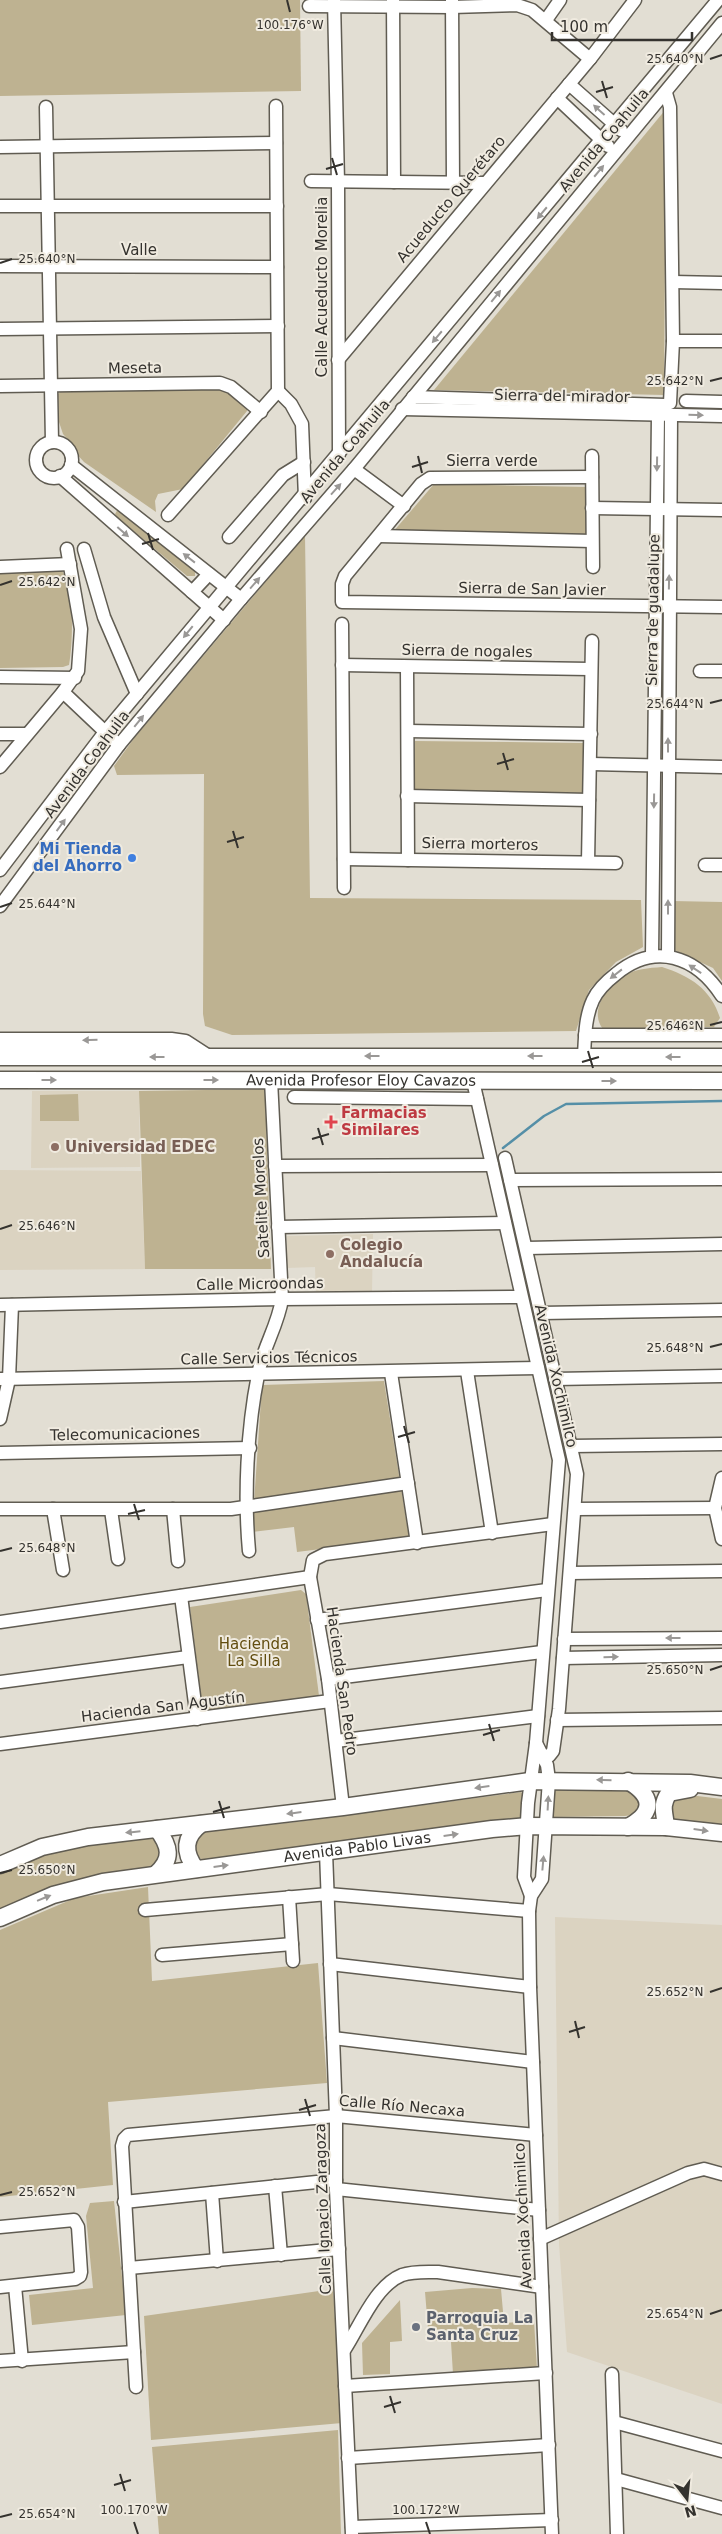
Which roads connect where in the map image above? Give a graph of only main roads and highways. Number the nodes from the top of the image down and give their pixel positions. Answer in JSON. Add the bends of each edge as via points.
{"nodes":[{"id":1,"x":4,"y":1042,"type":"edge"},
{"id":2,"x":205,"y":1056,"type":"junction"},
{"id":3,"x":472,"y":1056,"type":"junction"},
{"id":4,"x":577,"y":1056,"type":"junction"},
{"id":5,"x":0,"y":1057,"type":"edge"},
{"id":6,"x":722,"y":1057,"type":"edge"},
{"id":7,"x":0,"y":1080,"type":"edge"},
{"id":8,"x":473,"y":1081,"type":"junction"},
{"id":9,"x":576,"y":1081,"type":"junction"},
{"id":10,"x":722,"y":1081,"type":"edge"},
{"id":11,"x":628,"y":1781,"type":"junction"},
{"id":12,"x":722,"y":1788,"type":"edge"},
{"id":13,"x":201,"y":1824,"type":"junction"},
{"id":14,"x":628,"y":1827,"type":"junction"},
{"id":15,"x":666,"y":1827,"type":"junction"},
{"id":16,"x":158,"y":1829,"type":"junction"},
{"id":17,"x":722,"y":1833,"type":"edge"},
{"id":18,"x":0,"y":1865,"type":"edge"},
{"id":19,"x":196,"y":1869,"type":"junction"},
{"id":20,"x":156,"y":1874,"type":"junction"},
{"id":21,"x":0,"y":1918,"type":"edge"}],
"edges":[{"from":2,"to":1,"type":"main road","one_way":true,"via":[[185,1043],[171,1041]]},
{"from":3,"to":2,"type":"main road","name":"Avenida Profesor Eloy Cavazos","one_way":true},
{"from":2,"to":5,"type":"main road","name":"Avenida Profesor Eloy Cavazos","one_way":true},
{"from":4,"to":3,"type":"main road","name":"Avenida Profesor Eloy Cavazos","one_way":true},
{"from":3,"to":8,"type":"main road"},
{"from":6,"to":4,"type":"main road","name":"Avenida Profesor Eloy Cavazos","one_way":true},
{"from":4,"to":9,"type":"main road"},
{"from":7,"to":8,"type":"main road","name":"Avenida Profesor Eloy Cavazos","one_way":true},
{"from":8,"to":9,"type":"main road","name":"Avenida Profesor Eloy Cavazos"},
{"from":9,"to":10,"type":"main road","name":"Avenida Profesor Eloy Cavazos","one_way":true},
{"from":11,"to":12,"type":"main road","via":[[690,1782]]},
{"from":11,"to":13,"type":"main road","one_way":true,"via":[[530,1780]]},
{"from":11,"to":14,"type":"main road","via":[[642,1790],[648,1798],[648,1806],[642,1817]]},
{"from":12,"to":15,"type":"main road","via":[[682,1789],[669,1793],[663,1805]]},
{"from":13,"to":16,"type":"main road"},
{"from":13,"to":19,"type":"main road","via":[[190,1833],[186,1843]]},
{"from":14,"to":15,"type":"main road","name":"Avenida Pablo Livas"},
{"from":19,"to":14,"type":"main road","name":"Avenida Pablo Livas","one_way":true,"via":[[528,1826]]},
{"from":15,"to":17,"type":"main road","name":"Avenida Pablo Livas","one_way":true},
{"from":16,"to":18,"type":"main road","one_way":true,"via":[[56,1843]]},
{"from":16,"to":20,"type":"main road","via":[[169,1855],[166,1864]]},
{"from":19,"to":20,"type":"main road","name":"Avenida Pablo Livas"},
{"from":21,"to":20,"type":"main road","name":"Avenida Pablo Livas","one_way":true,"via":[[72,1888]]}]}
